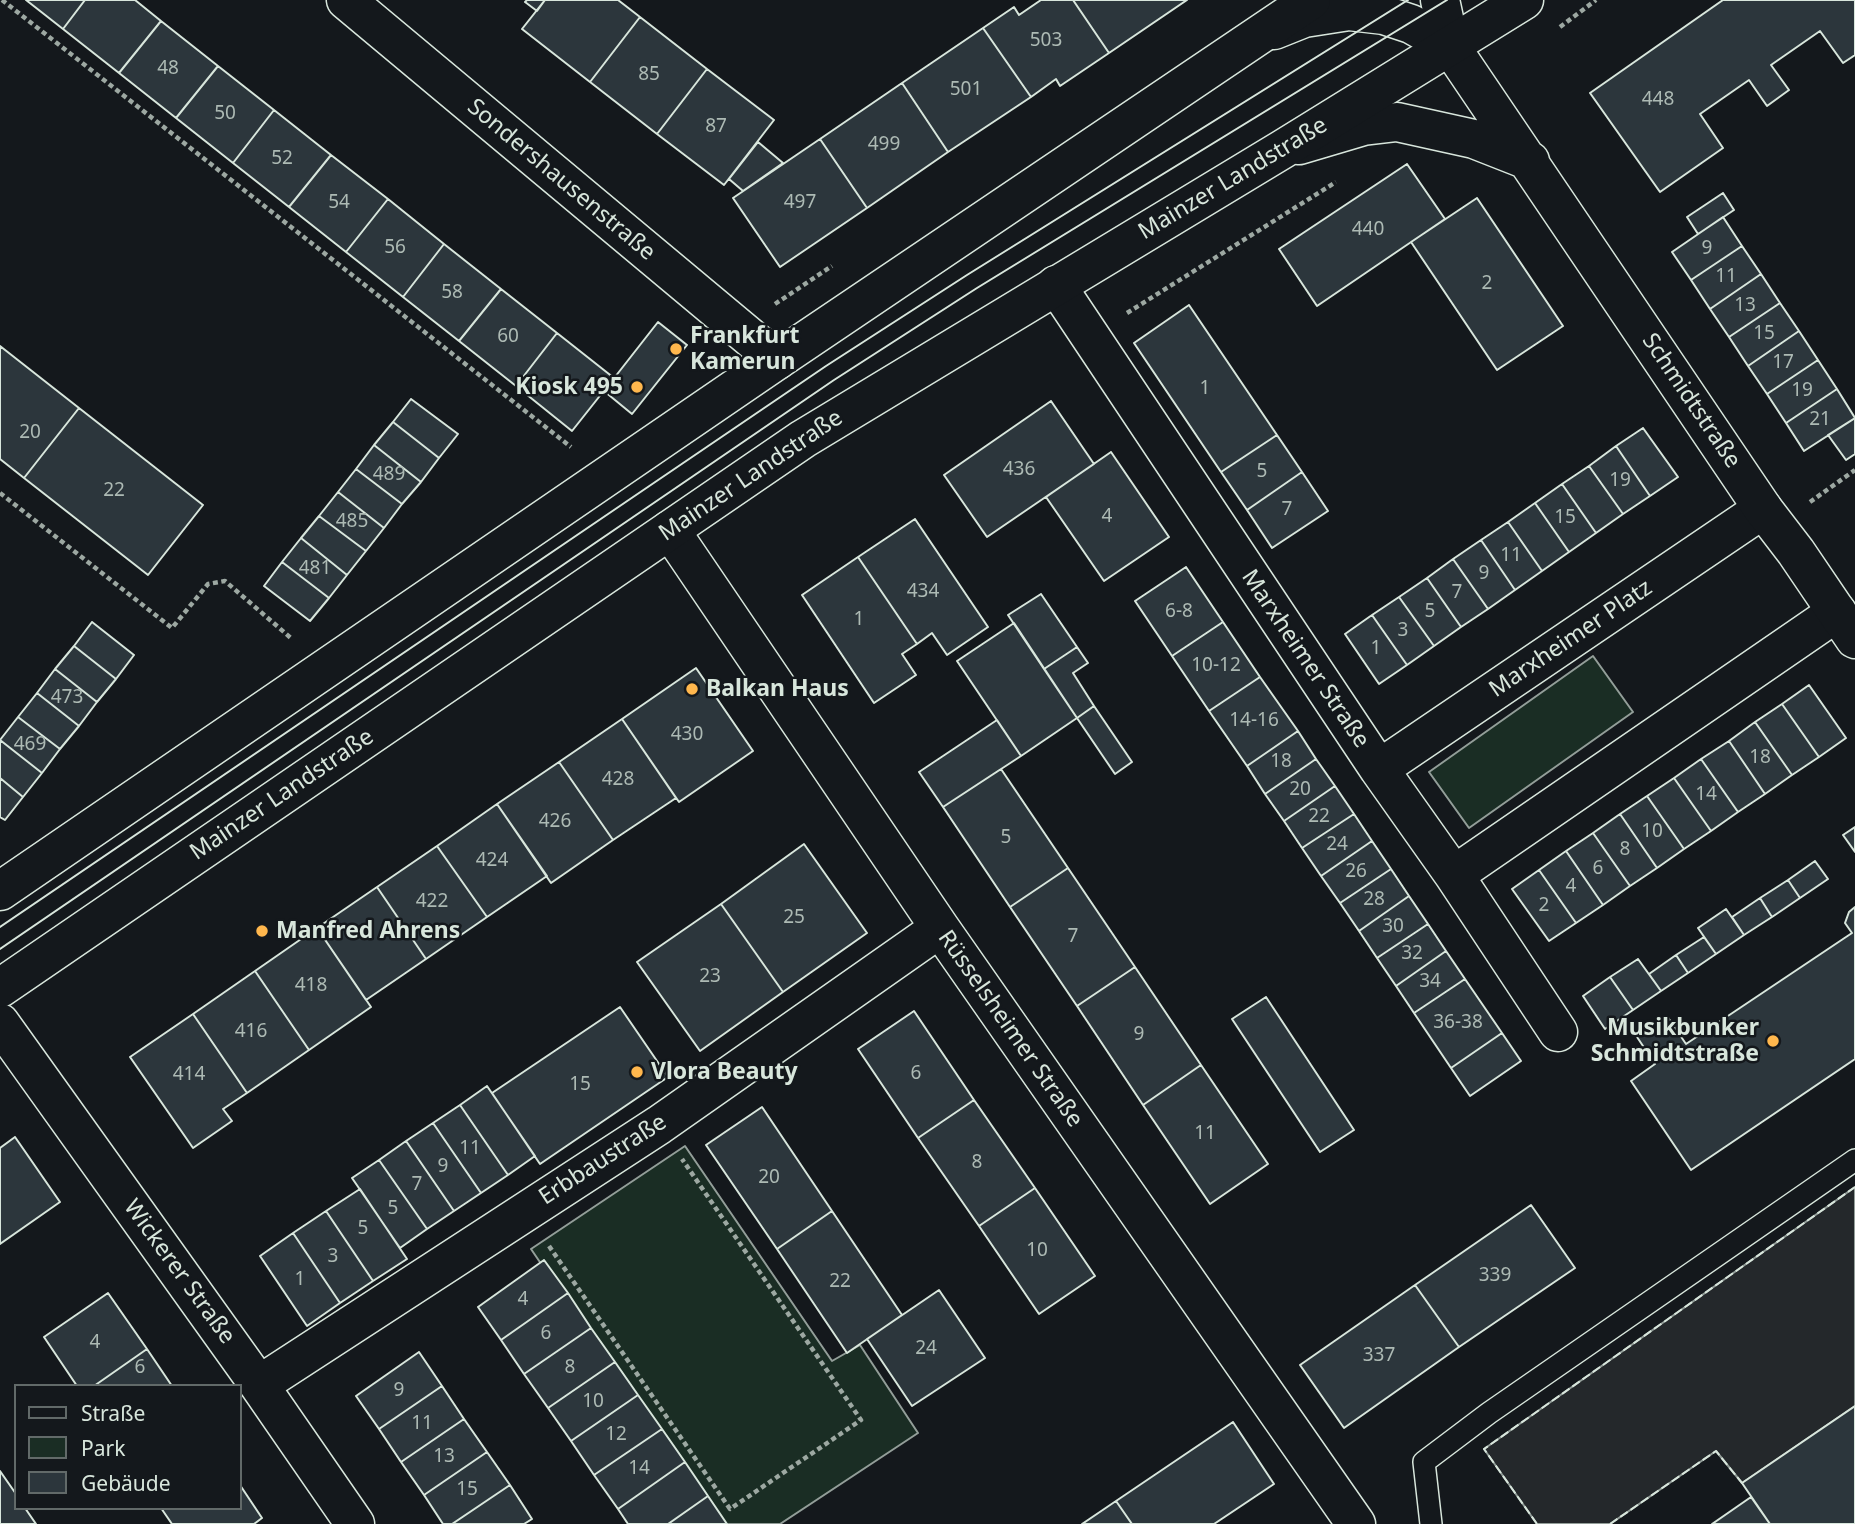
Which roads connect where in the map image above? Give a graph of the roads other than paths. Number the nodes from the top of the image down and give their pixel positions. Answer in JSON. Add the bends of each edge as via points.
{"nodes":[{"id":1,"x":346,"y":0,"type":"edge"},
{"id":2,"x":1311,"y":0,"type":"edge"},
{"id":3,"x":1440,"y":0,"type":"edge"},
{"id":4,"x":1524,"y":0,"type":"edge"},
{"id":5,"x":1255,"y":38,"type":"junction"},
{"id":6,"x":1450,"y":46,"type":"junction"},
{"id":7,"x":1283,"y":149,"type":"junction"},
{"id":8,"x":1530,"y":161,"type":"junction"},
{"id":9,"x":1056,"y":285,"type":"junction"},
{"id":10,"x":777,"y":360,"type":"junction"},
{"id":11,"x":1770,"y":518,"type":"junction"},
{"id":12,"x":670,"y":530,"type":"junction"},
{"id":13,"x":1846,"y":626,"type":"edge"},
{"id":14,"x":1379,"y":769,"type":"junction"},
{"id":15,"x":1454,"y":875,"type":"junction"},
{"id":16,"x":0,"y":891,"type":"edge"},
{"id":17,"x":940,"y":928,"type":"junction"},
{"id":18,"x":0,"y":988,"type":"edge"},
{"id":19,"x":0,"y":1023,"type":"edge"},
{"id":20,"x":1558,"y":1032,"type":"dead end"},
{"id":21,"x":1855,"y":1160,"type":"edge"},
{"id":22,"x":260,"y":1385,"type":"junction"},
{"id":23,"x":355,"y":1524,"type":"edge"},
{"id":24,"x":1356,"y":1524,"type":"edge"},
{"id":25,"x":1431,"y":1524,"type":"edge"}],
"edges":[{"from":1,"to":10,"type":"street","name":"Sondershausenstraße"},
{"from":2,"to":5,"type":"street"},
{"from":3,"to":6,"type":"street","name":"Schmidtstraße"},
{"from":4,"to":6,"type":"street","name":"Mainzer Landstraße"},
{"from":5,"to":6,"type":"street","name":"Schmidtstraße","via":[[1304,19],[1349,11],[1411,24]]},
{"from":5,"to":10,"type":"street"},
{"from":6,"to":7,"type":"street","name":"Mainzer Landstraße"},
{"from":6,"to":8,"type":"street","name":"Schmidtstraße"},
{"from":7,"to":8,"type":"street","via":[[1397,121],[1474,139]]},
{"from":7,"to":9,"type":"street","name":"Mainzer Landstraße"},
{"from":8,"to":11,"type":"street","name":"Schmidtstraße"},
{"from":9,"to":12,"type":"street","name":"Mainzer Landstraße","via":[[803,439]]},
{"from":9,"to":14,"type":"street","name":"Marxheimer Straße"},
{"from":10,"to":16,"type":"street"},
{"from":11,"to":13,"type":"street","name":"Schmidtstraße"},
{"from":11,"to":14,"type":"street","name":"Marxheimer Platz"},
{"from":12,"to":17,"type":"street","name":"Rüsselsheimer Straße"},
{"from":12,"to":18,"type":"street","name":"Mainzer Landstraße"},
{"from":13,"to":15,"type":"street"},
{"from":14,"to":15,"type":"street","name":"Marxheimer Straße"},
{"from":15,"to":20,"type":"street","name":"Marxheimer Straße"},
{"from":17,"to":22,"type":"street","name":"Erbbaustraße","via":[[659,1125]]},
{"from":17,"to":24,"type":"street","name":"Rüsselsheimer Straße"},
{"from":19,"to":22,"type":"street","name":"Wickerer Straße"},
{"from":21,"to":25,"type":"lane","via":[[1424,1462]]},
{"from":22,"to":23,"type":"street","name":"Wickerer Straße"}]}
